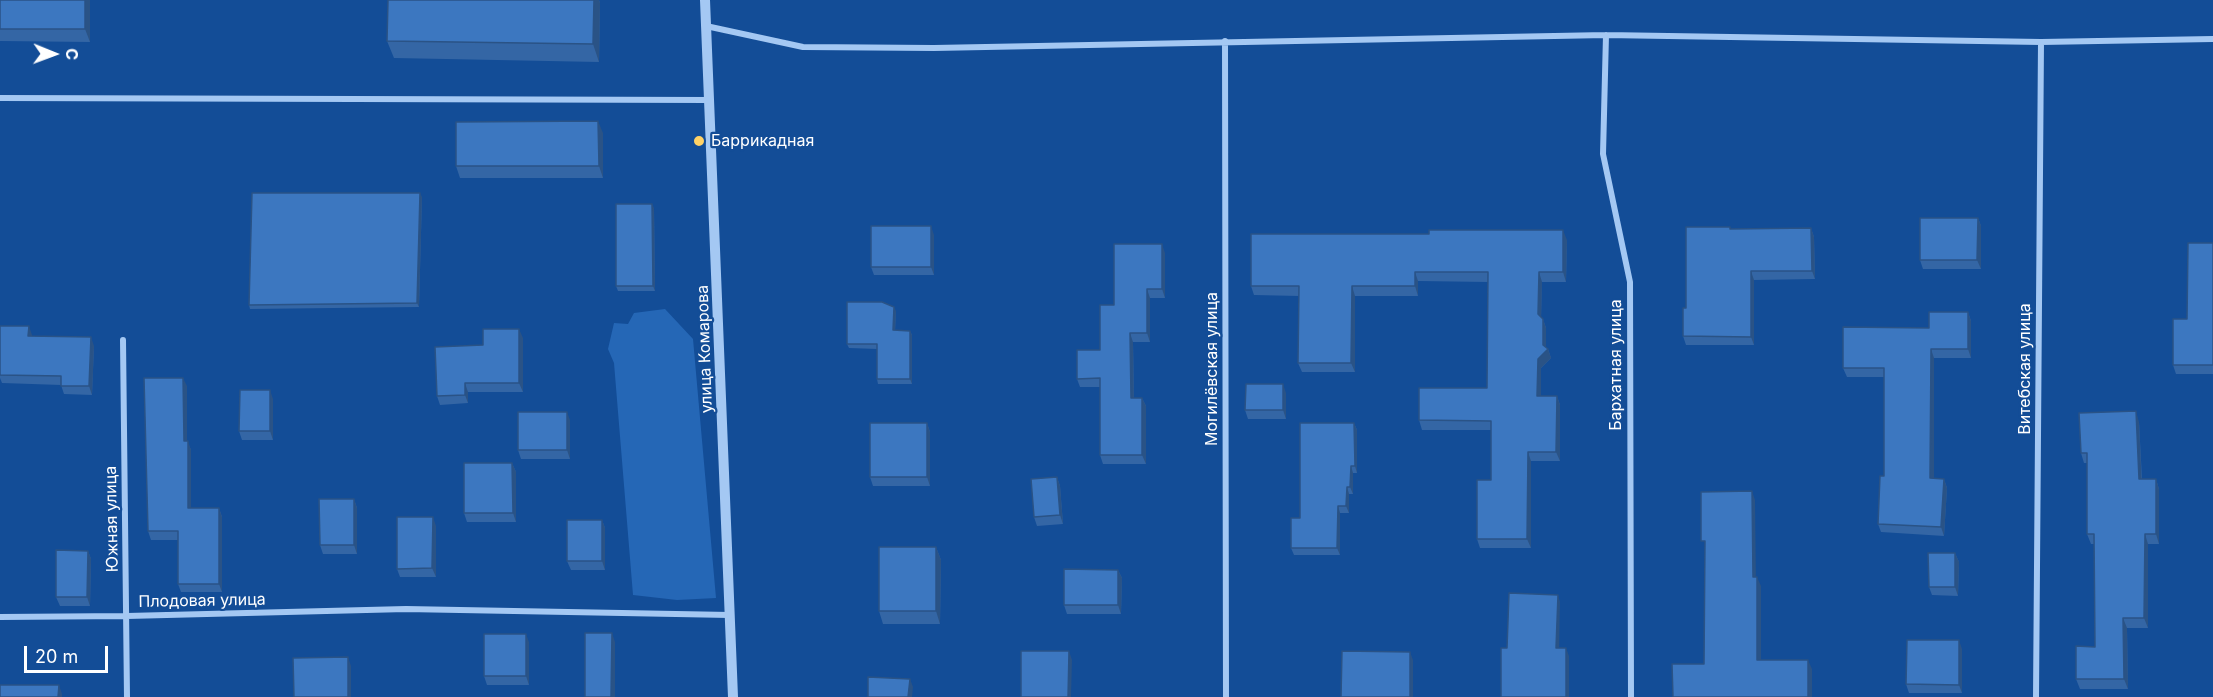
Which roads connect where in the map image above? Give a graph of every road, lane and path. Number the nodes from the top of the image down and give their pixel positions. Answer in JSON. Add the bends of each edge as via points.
{"nodes":[{"id":1,"x":705,"y":0,"type":"edge"},
{"id":2,"x":706,"y":26,"type":"junction"},
{"id":3,"x":1606,"y":35,"type":"junction"},
{"id":4,"x":2213,"y":39,"type":"edge"},
{"id":5,"x":1225,"y":41,"type":"junction"},
{"id":6,"x":2041,"y":42,"type":"junction"},
{"id":7,"x":0,"y":98,"type":"edge"},
{"id":8,"x":709,"y":100,"type":"junction"},
{"id":9,"x":123,"y":340,"type":"dead end"},
{"id":10,"x":730,"y":615,"type":"junction"},
{"id":11,"x":127,"y":616,"type":"junction"},
{"id":12,"x":0,"y":617,"type":"edge"},
{"id":13,"x":127,"y":697,"type":"edge"},
{"id":14,"x":733,"y":697,"type":"edge"},
{"id":15,"x":1226,"y":697,"type":"edge"},
{"id":16,"x":1631,"y":697,"type":"edge"},
{"id":17,"x":2036,"y":697,"type":"edge"}],
"edges":[{"from":1,"to":2,"type":"street","name":"улица Комарова"},
{"from":2,"to":5,"type":"street","via":[[803,47]]},
{"from":2,"to":8,"type":"street","name":"улица Комарова"},
{"from":3,"to":5,"type":"street"},
{"from":3,"to":6,"type":"street"},
{"from":3,"to":16,"type":"street","name":"Бархатная улица","via":[[1603,154],[1630,282]]},
{"from":4,"to":6,"type":"street"},
{"from":5,"to":15,"type":"street","name":"Могилёвская улица"},
{"from":6,"to":17,"type":"street","name":"Витебская улица"},
{"from":7,"to":8,"type":"street"},
{"from":8,"to":10,"type":"street","name":"улица Комарова"},
{"from":9,"to":11,"type":"street","name":"Южная улица"},
{"from":10,"to":11,"type":"street","name":"Плодовая улица","via":[[405,609]]},
{"from":10,"to":14,"type":"street","name":"улица Комарова"},
{"from":11,"to":12,"type":"street","name":"Плодовая улица"},
{"from":11,"to":13,"type":"street","name":"Южная улица"}]}
